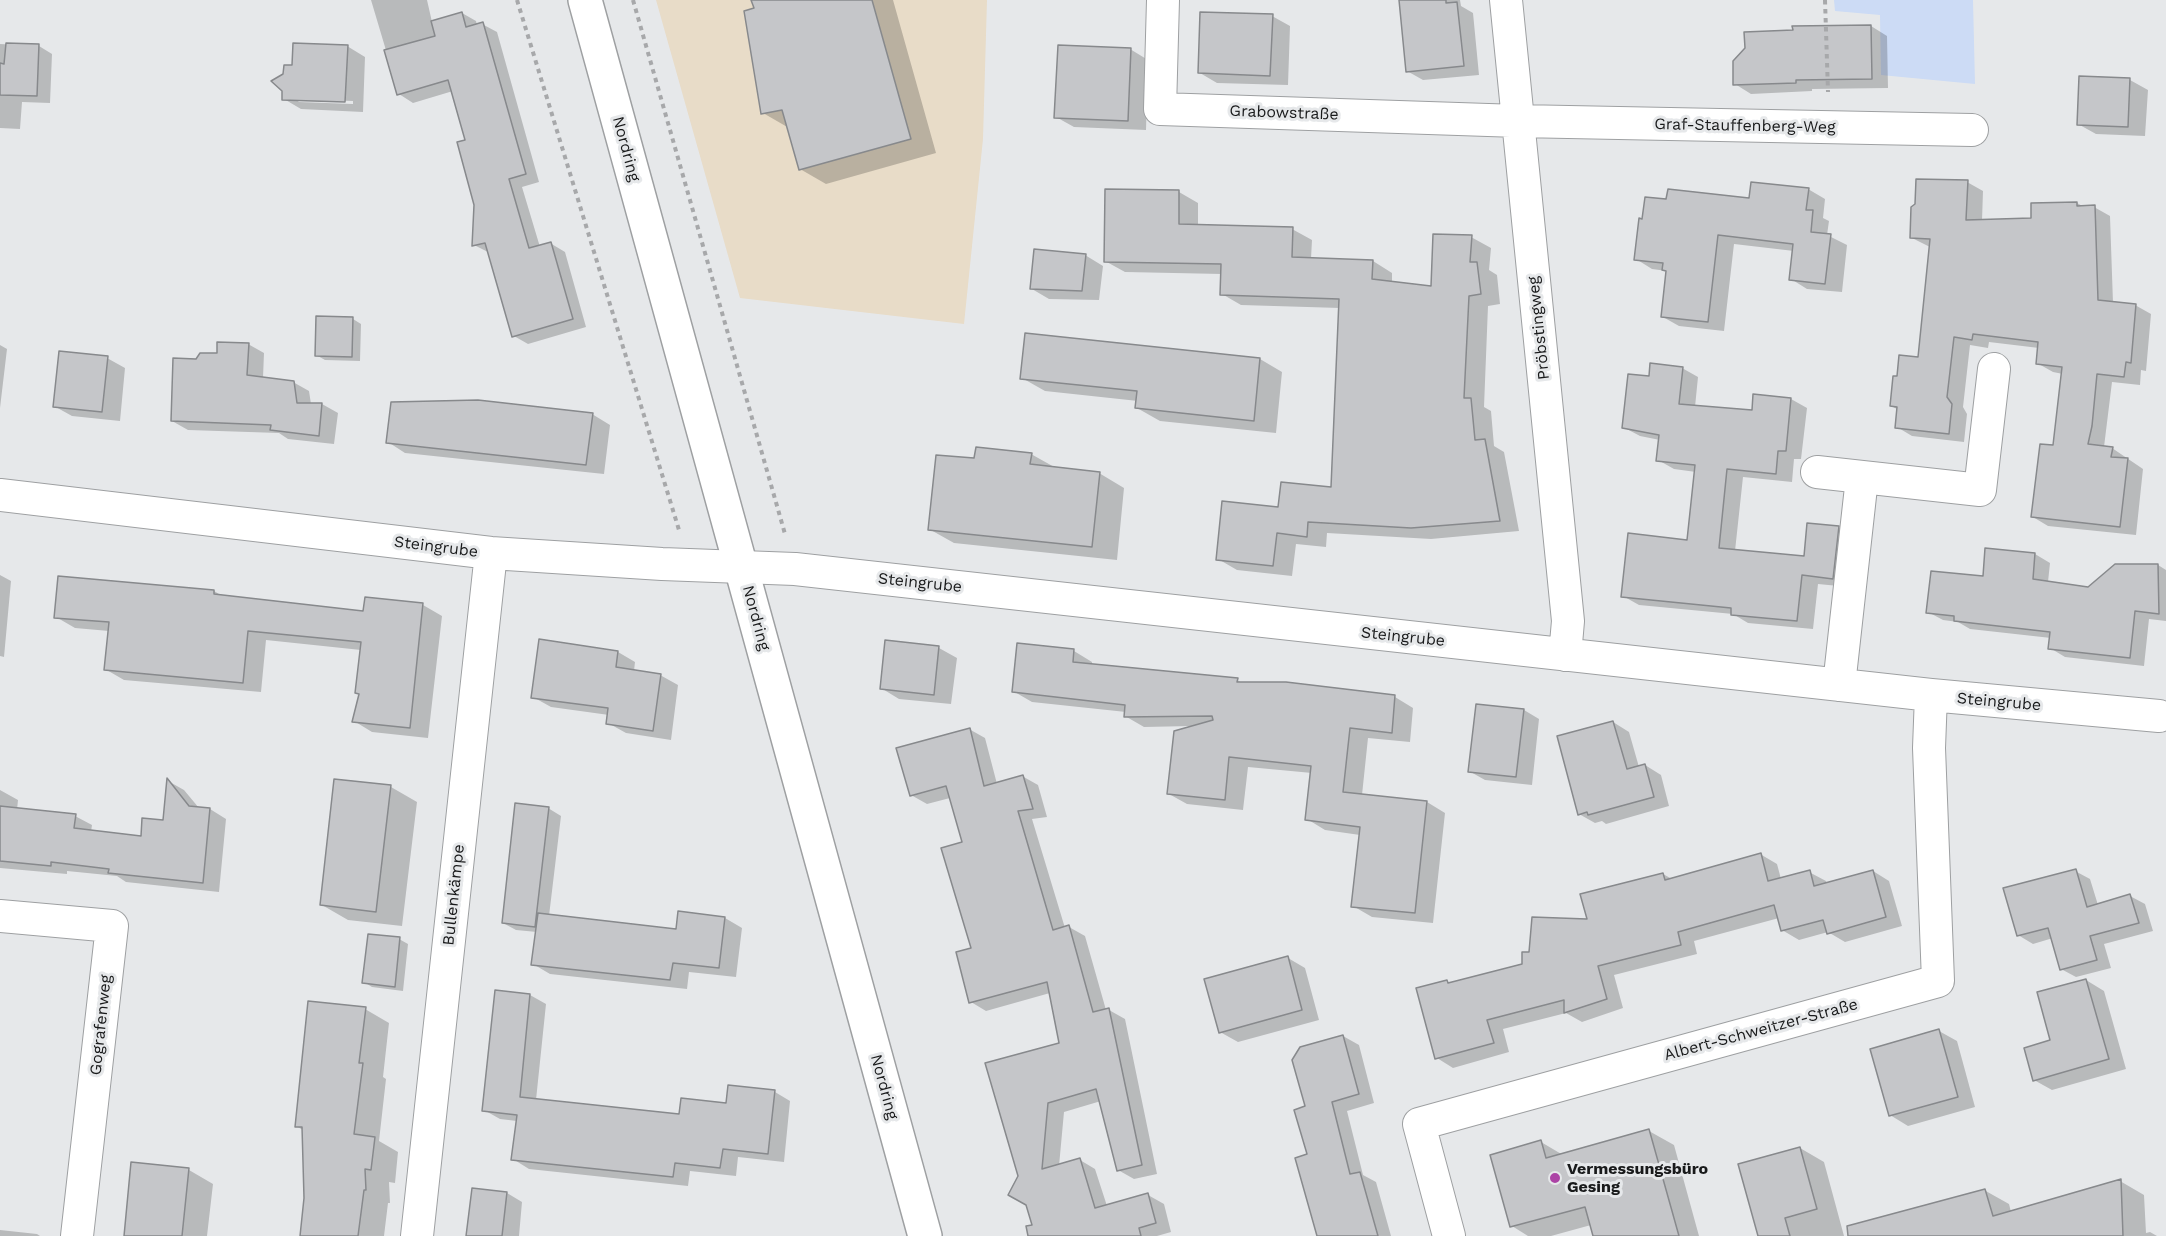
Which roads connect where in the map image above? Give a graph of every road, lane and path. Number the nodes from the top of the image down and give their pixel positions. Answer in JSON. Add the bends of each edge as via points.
{"nodes":[{"id":1,"x":517,"y":0,"type":"edge"},
{"id":2,"x":585,"y":0,"type":"edge"},
{"id":3,"x":633,"y":0,"type":"edge"},
{"id":4,"x":1163,"y":0,"type":"edge"},
{"id":5,"x":1506,"y":0,"type":"edge"},
{"id":6,"x":1825,"y":0,"type":"edge"},
{"id":7,"x":1518,"y":121,"type":"junction"},
{"id":8,"x":1829,"y":128,"type":"junction"},
{"id":9,"x":1972,"y":130,"type":"dead end"},
{"id":10,"x":1994,"y":369,"type":"dead end"},
{"id":11,"x":1817,"y":472,"type":"dead end"},
{"id":12,"x":1862,"y":478,"type":"junction"},
{"id":13,"x":0,"y":495,"type":"edge"},
{"id":14,"x":491,"y":554,"type":"junction"},
{"id":15,"x":690,"y":565,"type":"junction"},
{"id":16,"x":742,"y":567,"type":"junction"},
{"id":17,"x":795,"y":569,"type":"junction"},
{"id":18,"x":1565,"y":655,"type":"junction"},
{"id":19,"x":1839,"y":685,"type":"junction"},
{"id":20,"x":1931,"y":695,"type":"junction"},
{"id":21,"x":2159,"y":716,"type":"dead end"},
{"id":22,"x":0,"y":916,"type":"edge"},
{"id":23,"x":77,"y":1236,"type":"edge"},
{"id":24,"x":417,"y":1236,"type":"edge"},
{"id":25,"x":925,"y":1236,"type":"edge"},
{"id":26,"x":1449,"y":1236,"type":"edge"}],
"edges":[{"from":1,"to":15,"type":"path"},
{"from":2,"to":16,"type":"main road","name":"Nordring"},
{"from":3,"to":17,"type":"path"},
{"from":4,"to":7,"type":"street","name":"Grabowstraße","via":[[1160,110]]},
{"from":5,"to":7,"type":"street","name":"Pröbstingweg"},
{"from":6,"to":8,"type":"path"},
{"from":7,"to":8,"type":"street","name":"Graf-Stauffenberg-Weg"},
{"from":7,"to":18,"type":"street","name":"Pröbstingweg","via":[[1568,621]]},
{"from":8,"to":9,"type":"street","name":"Graf-Stauffenberg-Weg"},
{"from":10,"to":12,"type":"street","via":[[1980,490]]},
{"from":11,"to":12,"type":"street"},
{"from":12,"to":19,"type":"street"},
{"from":13,"to":14,"type":"street","name":"Steingrube"},
{"from":14,"to":15,"type":"street","name":"Steingrube"},
{"from":14,"to":24,"type":"street","name":"Bullenkämpe"},
{"from":15,"to":16,"type":"street","name":"Steingrube"},
{"from":16,"to":17,"type":"street","name":"Steingrube"},
{"from":16,"to":25,"type":"main road","name":"Nordring"},
{"from":17,"to":18,"type":"street","name":"Steingrube"},
{"from":18,"to":19,"type":"street","name":"Steingrube"},
{"from":19,"to":20,"type":"street","name":"Steingrube"},
{"from":20,"to":21,"type":"street","name":"Steingrube"},
{"from":20,"to":26,"type":"street","name":"Albert-Schweitzer-Straße","via":[[1929,748],[1938,981],[1419,1124]]},
{"from":22,"to":23,"type":"street","name":"Gografenweg","via":[[112,926]]}]}
